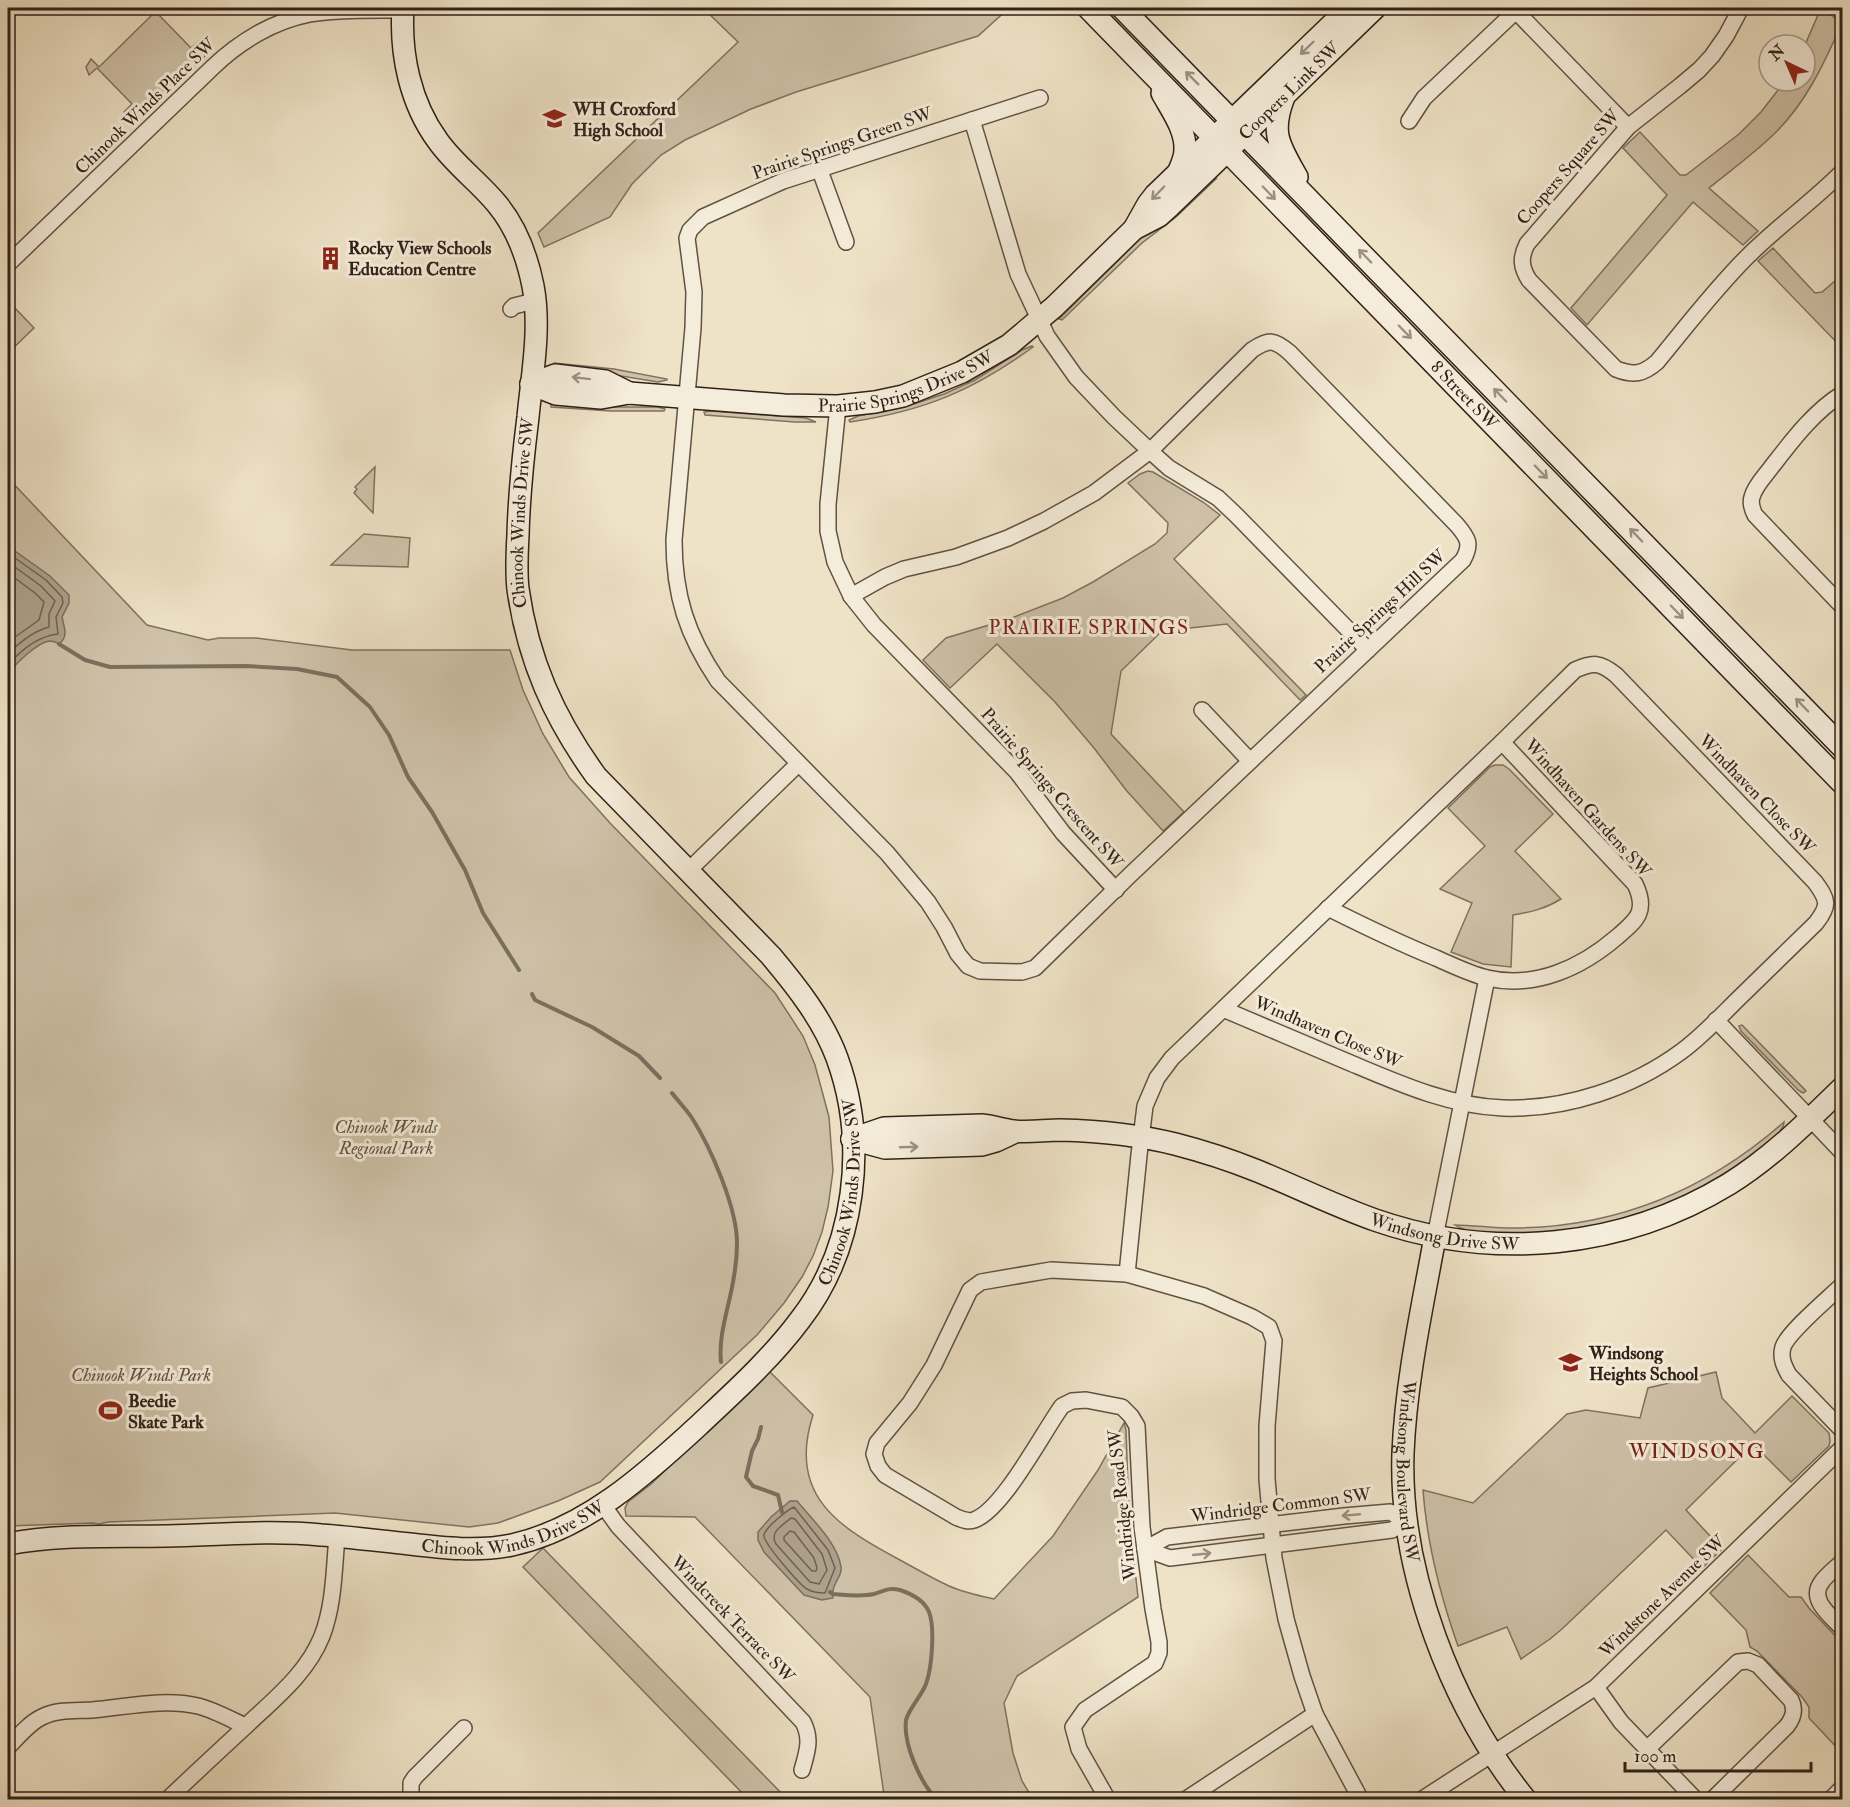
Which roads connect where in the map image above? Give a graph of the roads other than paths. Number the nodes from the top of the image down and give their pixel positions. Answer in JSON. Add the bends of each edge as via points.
{"nodes":[{"id":1,"x":1088,"y":8,"type":"edge"},
{"id":2,"x":1122,"y":8,"type":"edge"},
{"id":3,"x":1349,"y":8,"type":"edge"},
{"id":4,"x":1375,"y":8,"type":"edge"},
{"id":5,"x":1516,"y":8,"type":"edge"},
{"id":6,"x":1741,"y":8,"type":"edge"},
{"id":7,"x":403,"y":9,"type":"edge"},
{"id":8,"x":1149,"y":69,"type":"junction"},
{"id":9,"x":1285,"y":95,"type":"junction"},
{"id":10,"x":1040,"y":98,"type":"dead end"},
{"id":11,"x":972,"y":120,"type":"junction"},
{"id":12,"x":1409,"y":121,"type":"dead end"},
{"id":13,"x":1239,"y":127,"type":"junction"},
{"id":14,"x":1628,"y":127,"type":"junction"},
{"id":15,"x":1222,"y":144,"type":"junction"},
{"id":16,"x":819,"y":168,"type":"junction"},
{"id":17,"x":1842,"y":172,"type":"edge"},
{"id":18,"x":1178,"y":173,"type":"junction"},
{"id":19,"x":1309,"y":198,"type":"junction"},
{"id":20,"x":1134,"y":229,"type":"junction"},
{"id":21,"x":846,"y":242,"type":"dead end"},
{"id":22,"x":8,"y":264,"type":"edge"},
{"id":23,"x":534,"y":301,"type":"junction"},
{"id":24,"x":511,"y":309,"type":"dead end"},
{"id":25,"x":1039,"y":320,"type":"junction"},
{"id":26,"x":531,"y":384,"type":"junction"},
{"id":27,"x":1842,"y":394,"type":"edge"},
{"id":28,"x":687,"y":397,"type":"junction"},
{"id":29,"x":838,"y":406,"type":"junction"},
{"id":30,"x":1150,"y":451,"type":"junction"},
{"id":31,"x":851,"y":596,"type":"junction"},
{"id":32,"x":1842,"y":606,"type":"edge"},
{"id":33,"x":1368,"y":650,"type":"junction"},
{"id":34,"x":1202,"y":710,"type":"dead end"},
{"id":35,"x":1502,"y":742,"type":"junction"},
{"id":36,"x":1842,"y":747,"type":"edge"},
{"id":37,"x":1250,"y":761,"type":"junction"},
{"id":38,"x":798,"y":764,"type":"junction"},
{"id":39,"x":1842,"y":783,"type":"edge"},
{"id":40,"x":688,"y":871,"type":"junction"},
{"id":41,"x":1116,"y":890,"type":"junction"},
{"id":42,"x":1328,"y":908,"type":"junction"},
{"id":43,"x":1487,"y":978,"type":"junction"},
{"id":44,"x":1223,"y":1009,"type":"junction"},
{"id":45,"x":1716,"y":1020,"type":"junction"},
{"id":46,"x":1842,"y":1088,"type":"edge"},
{"id":47,"x":1462,"y":1102,"type":"junction"},
{"id":48,"x":1811,"y":1119,"type":"junction"},
{"id":49,"x":1141,"y":1137,"type":"junction"},
{"id":50,"x":852,"y":1138,"type":"junction"},
{"id":51,"x":1842,"y":1152,"type":"edge"},
{"id":52,"x":1435,"y":1237,"type":"junction"},
{"id":53,"x":1127,"y":1274,"type":"junction"},
{"id":54,"x":1842,"y":1285,"type":"edge"},
{"id":55,"x":1842,"y":1430,"type":"edge"},
{"id":56,"x":1842,"y":1448,"type":"edge"},
{"id":57,"x":603,"y":1505,"type":"junction"},
{"id":58,"x":1407,"y":1521,"type":"junction"},
{"id":59,"x":1270,"y":1526,"type":"junction"},
{"id":60,"x":337,"y":1536,"type":"junction"},
{"id":61,"x":8,"y":1544,"type":"edge"},
{"id":62,"x":1273,"y":1545,"type":"junction"},
{"id":63,"x":1145,"y":1549,"type":"junction"},
{"id":64,"x":1842,"y":1562,"type":"edge"},
{"id":65,"x":1842,"y":1628,"type":"edge"},
{"id":66,"x":1596,"y":1687,"type":"junction"},
{"id":67,"x":1315,"y":1714,"type":"junction"},
{"id":68,"x":245,"y":1726,"type":"junction"},
{"id":69,"x":464,"y":1728,"type":"dead end"},
{"id":70,"x":8,"y":1747,"type":"edge"},
{"id":71,"x":1647,"y":1749,"type":"junction"},
{"id":72,"x":1493,"y":1753,"type":"junction"},
{"id":73,"x":802,"y":1770,"type":"dead end"},
{"id":74,"x":1842,"y":1788,"type":"edge"},
{"id":75,"x":167,"y":1800,"type":"edge"},
{"id":76,"x":411,"y":1800,"type":"edge"},
{"id":77,"x":1108,"y":1800,"type":"edge"},
{"id":78,"x":1185,"y":1800,"type":"edge"},
{"id":79,"x":1361,"y":1800,"type":"edge"},
{"id":80,"x":1421,"y":1800,"type":"edge"},
{"id":81,"x":1526,"y":1800,"type":"edge"},
{"id":82,"x":1696,"y":1800,"type":"edge"},
{"id":83,"x":1712,"y":1800,"type":"edge"},
{"id":84,"x":1830,"y":1800,"type":"edge"}],
"edges":[{"from":1,"to":8,"type":"street","name":"8 Street SW"},
{"from":13,"to":2,"type":"street","name":"8 Street SW","one_way":true},
{"from":3,"to":13,"type":"street","name":"Coopers Link SW","one_way":true},
{"from":4,"to":9,"type":"street","name":"Coopers Link SW"},
{"from":5,"to":12,"type":"street","via":[[1424,98]]},
{"from":5,"to":14,"type":"street"},
{"from":6,"to":14,"type":"street","name":"Coopers Square SW","via":[[1726,36],[1699,70]]},
{"from":7,"to":22,"type":"street","name":"Chinook Winds Place SW","via":[[308,14],[270,27],[239,44]]},
{"from":7,"to":23,"type":"street","name":"Chinook Winds Drive SW","via":[[405,58],[422,113],[437,140],[497,204],[517,233],[526,256]]},
{"from":8,"to":15,"type":"street","name":"8 Street SW"},
{"from":8,"to":18,"type":"street","via":[[1184,138],[1185,153]]},
{"from":9,"to":13,"type":"street","name":"Coopers Link SW"},
{"from":9,"to":19,"type":"street","via":[[1276,129]]},
{"from":10,"to":11,"type":"street","name":"Prairie Springs Green SW"},
{"from":11,"to":16,"type":"street","name":"Prairie Springs Green SW"},
{"from":11,"to":25,"type":"street","via":[[1018,274]]},
{"from":13,"to":15,"type":"street","name":"Coopers Link SW"},
{"from":13,"to":19,"type":"street","name":"8 Street SW"},
{"from":14,"to":17,"type":"street","name":"Coopers Square SW","via":[[1527,244],[1521,262],[1529,280],[1617,369],[1628,374],[1640,374],[1657,362],[1745,259]]},
{"from":15,"to":18,"type":"street","name":"Prairie Springs Drive SW"},
{"from":15,"to":20,"type":"street","name":"Prairie Springs Drive SW","via":[[1169,207]]},
{"from":15,"to":39,"type":"street","name":"8 Street SW","one_way":true},
{"from":16,"to":21,"type":"street"},
{"from":16,"to":28,"type":"street","name":"Prairie Springs Green SW","via":[[703,217],[690,230],[687,238],[693,301]]},
{"from":18,"to":20,"type":"street","name":"Prairie Springs Drive SW","one_way":true,"via":[[1148,204]]},
{"from":36,"to":19,"type":"street","name":"8 Street SW","one_way":true},
{"from":20,"to":25,"type":"street","name":"Prairie Springs Drive SW"},
{"from":23,"to":24,"type":"street"},
{"from":23,"to":26,"type":"street","name":"Chinook Winds Drive SW"},
{"from":25,"to":29,"type":"street","name":"Prairie Springs Drive SW","via":[[1009,345],[935,384],[903,396]]},
{"from":25,"to":30,"type":"street","via":[[1076,377]]},
{"from":26,"to":28,"type":"street","name":"Prairie Springs Drive SW","via":[[555,375],[605,381],[629,393]]},
{"from":26,"to":40,"type":"street","name":"Chinook Winds Drive SW","via":[[519,497],[517,565],[527,635],[539,675],[557,717],[596,776]]},
{"from":27,"to":32,"type":"street","via":[[1818,412],[1788,446],[1758,486],[1751,508]]},
{"from":28,"to":29,"type":"street","name":"Prairie Springs Drive SW"},
{"from":28,"to":38,"type":"street","name":"Prairie Springs Crescent SW","via":[[674,540],[680,601],[702,658],[718,681]]},
{"from":29,"to":31,"type":"street","name":"Prairie Springs Crescent SW","via":[[828,531],[835,562]]},
{"from":30,"to":31,"type":"street","via":[[1094,493],[1044,521],[972,552],[885,577]]},
{"from":30,"to":33,"type":"street","via":[[1224,504]]},
{"from":30,"to":33,"type":"street","name":"Prairie Springs Hill SW","via":[[1262,343],[1273,341],[1290,353],[1457,525],[1468,541],[1463,560]]},
{"from":31,"to":41,"type":"street","name":"Prairie Springs Crescent SW","via":[[874,625],[1017,772],[1063,833]]},
{"from":33,"to":37,"type":"street","name":"Prairie Springs Hill SW"},
{"from":34,"to":37,"type":"street"},
{"from":35,"to":42,"type":"street","name":"Windhaven Close SW"},
{"from":35,"to":43,"type":"street","name":"Windhaven Gardens SW","via":[[1635,884],[1641,908],[1635,919],[1608,944],[1565,971],[1522,981]]},
{"from":35,"to":45,"type":"street","name":"Windhaven Close SW","via":[[1575,670],[1590,664],[1607,668],[1815,882],[1825,896],[1824,913]]},
{"from":37,"to":41,"type":"street","name":"Prairie Springs Hill SW"},
{"from":38,"to":40,"type":"street"},
{"from":38,"to":41,"type":"street","name":"Prairie Springs Crescent SW","via":[[910,880],[933,910],[962,961],[973,969],[1022,972],[1035,968]]},
{"from":40,"to":50,"type":"street","name":"Chinook Winds Drive SW","via":[[771,956],[819,1022],[837,1059]]},
{"from":42,"to":43,"type":"street","name":"Windhaven Gardens SW"},
{"from":42,"to":44,"type":"street","name":"Windhaven Close SW"},
{"from":43,"to":47,"type":"street","name":"Windsong Boulevard SW"},
{"from":44,"to":47,"type":"street","name":"Windhaven Close SW","via":[[1427,1094]]},
{"from":44,"to":49,"type":"street","name":"Windhaven Close SW","via":[[1157,1078],[1145,1106]]},
{"from":45,"to":47,"type":"street","name":"Windhaven Close SW","via":[[1682,1051],[1614,1088],[1572,1101],[1531,1107],[1503,1108]]},
{"from":45,"to":48,"type":"street"},
{"from":46,"to":48,"type":"street","name":"Windsong Drive SW"},
{"from":47,"to":52,"type":"street","name":"Windsong Boulevard SW"},
{"from":48,"to":51,"type":"street"},
{"from":48,"to":52,"type":"street","name":"Windsong Drive SW","via":[[1730,1183],[1669,1214],[1632,1227],[1539,1244],[1502,1245]]},
{"from":49,"to":50,"type":"street","name":"Windsong Drive SW","via":[[1062,1130],[1015,1131],[982,1125],[884,1128]]},
{"from":49,"to":52,"type":"street","name":"Windsong Drive SW","via":[[1252,1168],[1376,1220]]},
{"from":49,"to":53,"type":"street","name":"Windhaven Close SW"},
{"from":50,"to":57,"type":"street","name":"Chinook Winds Drive SW","via":[[850,1206],[840,1245],[827,1279],[801,1319],[689,1434]]},
{"from":52,"to":58,"type":"street","name":"Windsong Boulevard SW","via":[[1406,1409],[1403,1456]]},
{"from":53,"to":59,"type":"street","name":"Windridge Road SW","via":[[1204,1296],[1269,1327],[1274,1341],[1267,1426]]},
{"from":53,"to":63,"type":"street","name":"Windridge Road SW","via":[[1051,1270],[981,1282],[970,1290],[934,1365],[874,1454],[885,1475],[956,1517],[975,1520],[1005,1491],[1062,1406],[1086,1400],[1122,1407],[1137,1426]]},
{"from":54,"to":55,"type":"street","via":[[1790,1336],[1782,1357],[1789,1374]]},
{"from":56,"to":66,"type":"street","name":"Windstone Avenue SW"},
{"from":57,"to":60,"type":"street","name":"Chinook Winds Drive SW","via":[[536,1539],[490,1549],[451,1549]]},
{"from":57,"to":73,"type":"street","name":"Windcreek Terrace SW","via":[[618,1526],[803,1722],[809,1747]]},
{"from":58,"to":59,"type":"street","name":"Windridge Common SW","one_way":true,"via":[[1390,1512]]},
{"from":58,"to":62,"type":"street","via":[[1392,1530]]},
{"from":58,"to":72,"type":"street","name":"Windsong Boulevard SW","via":[[1434,1634],[1455,1684]]},
{"from":59,"to":62,"type":"street","name":"Windridge Road SW"},
{"from":59,"to":63,"type":"street","name":"Windridge Common SW","via":[[1167,1537]]},
{"from":60,"to":61,"type":"street","name":"Chinook Winds Drive SW","via":[[302,1533],[78,1538]]},
{"from":60,"to":68,"type":"street","via":[[328,1617],[312,1657]]},
{"from":63,"to":62,"type":"street","one_way":true,"via":[[1170,1558]]},
{"from":62,"to":67,"type":"street","name":"Windridge Road SW","via":[[1286,1619]]},
{"from":63,"to":77,"type":"street","name":"Windridge Road SW","via":[[1159,1653],[1155,1663],[1085,1710],[1074,1727],[1079,1749]]},
{"from":64,"to":65,"type":"street","via":[[1820,1584],[1817,1596],[1820,1605]]},
{"from":66,"to":71,"type":"street"},
{"from":66,"to":72,"type":"street","name":"Windstone Avenue SW"},
{"from":67,"to":78,"type":"street"},
{"from":67,"to":79,"type":"street","name":"Windridge Road SW"},
{"from":68,"to":70,"type":"street","via":[[200,1707],[158,1702],[43,1716]]},
{"from":68,"to":75,"type":"street"},
{"from":69,"to":76,"type":"street","via":[[415,1776]]},
{"from":71,"to":82,"type":"street"},
{"from":71,"to":83,"type":"street","via":[[1738,1662],[1758,1665],[1791,1700],[1792,1719]]},
{"from":72,"to":80,"type":"street"},
{"from":72,"to":81,"type":"street","name":"Windsong Boulevard SW"},
{"from":74,"to":84,"type":"street"}]}
